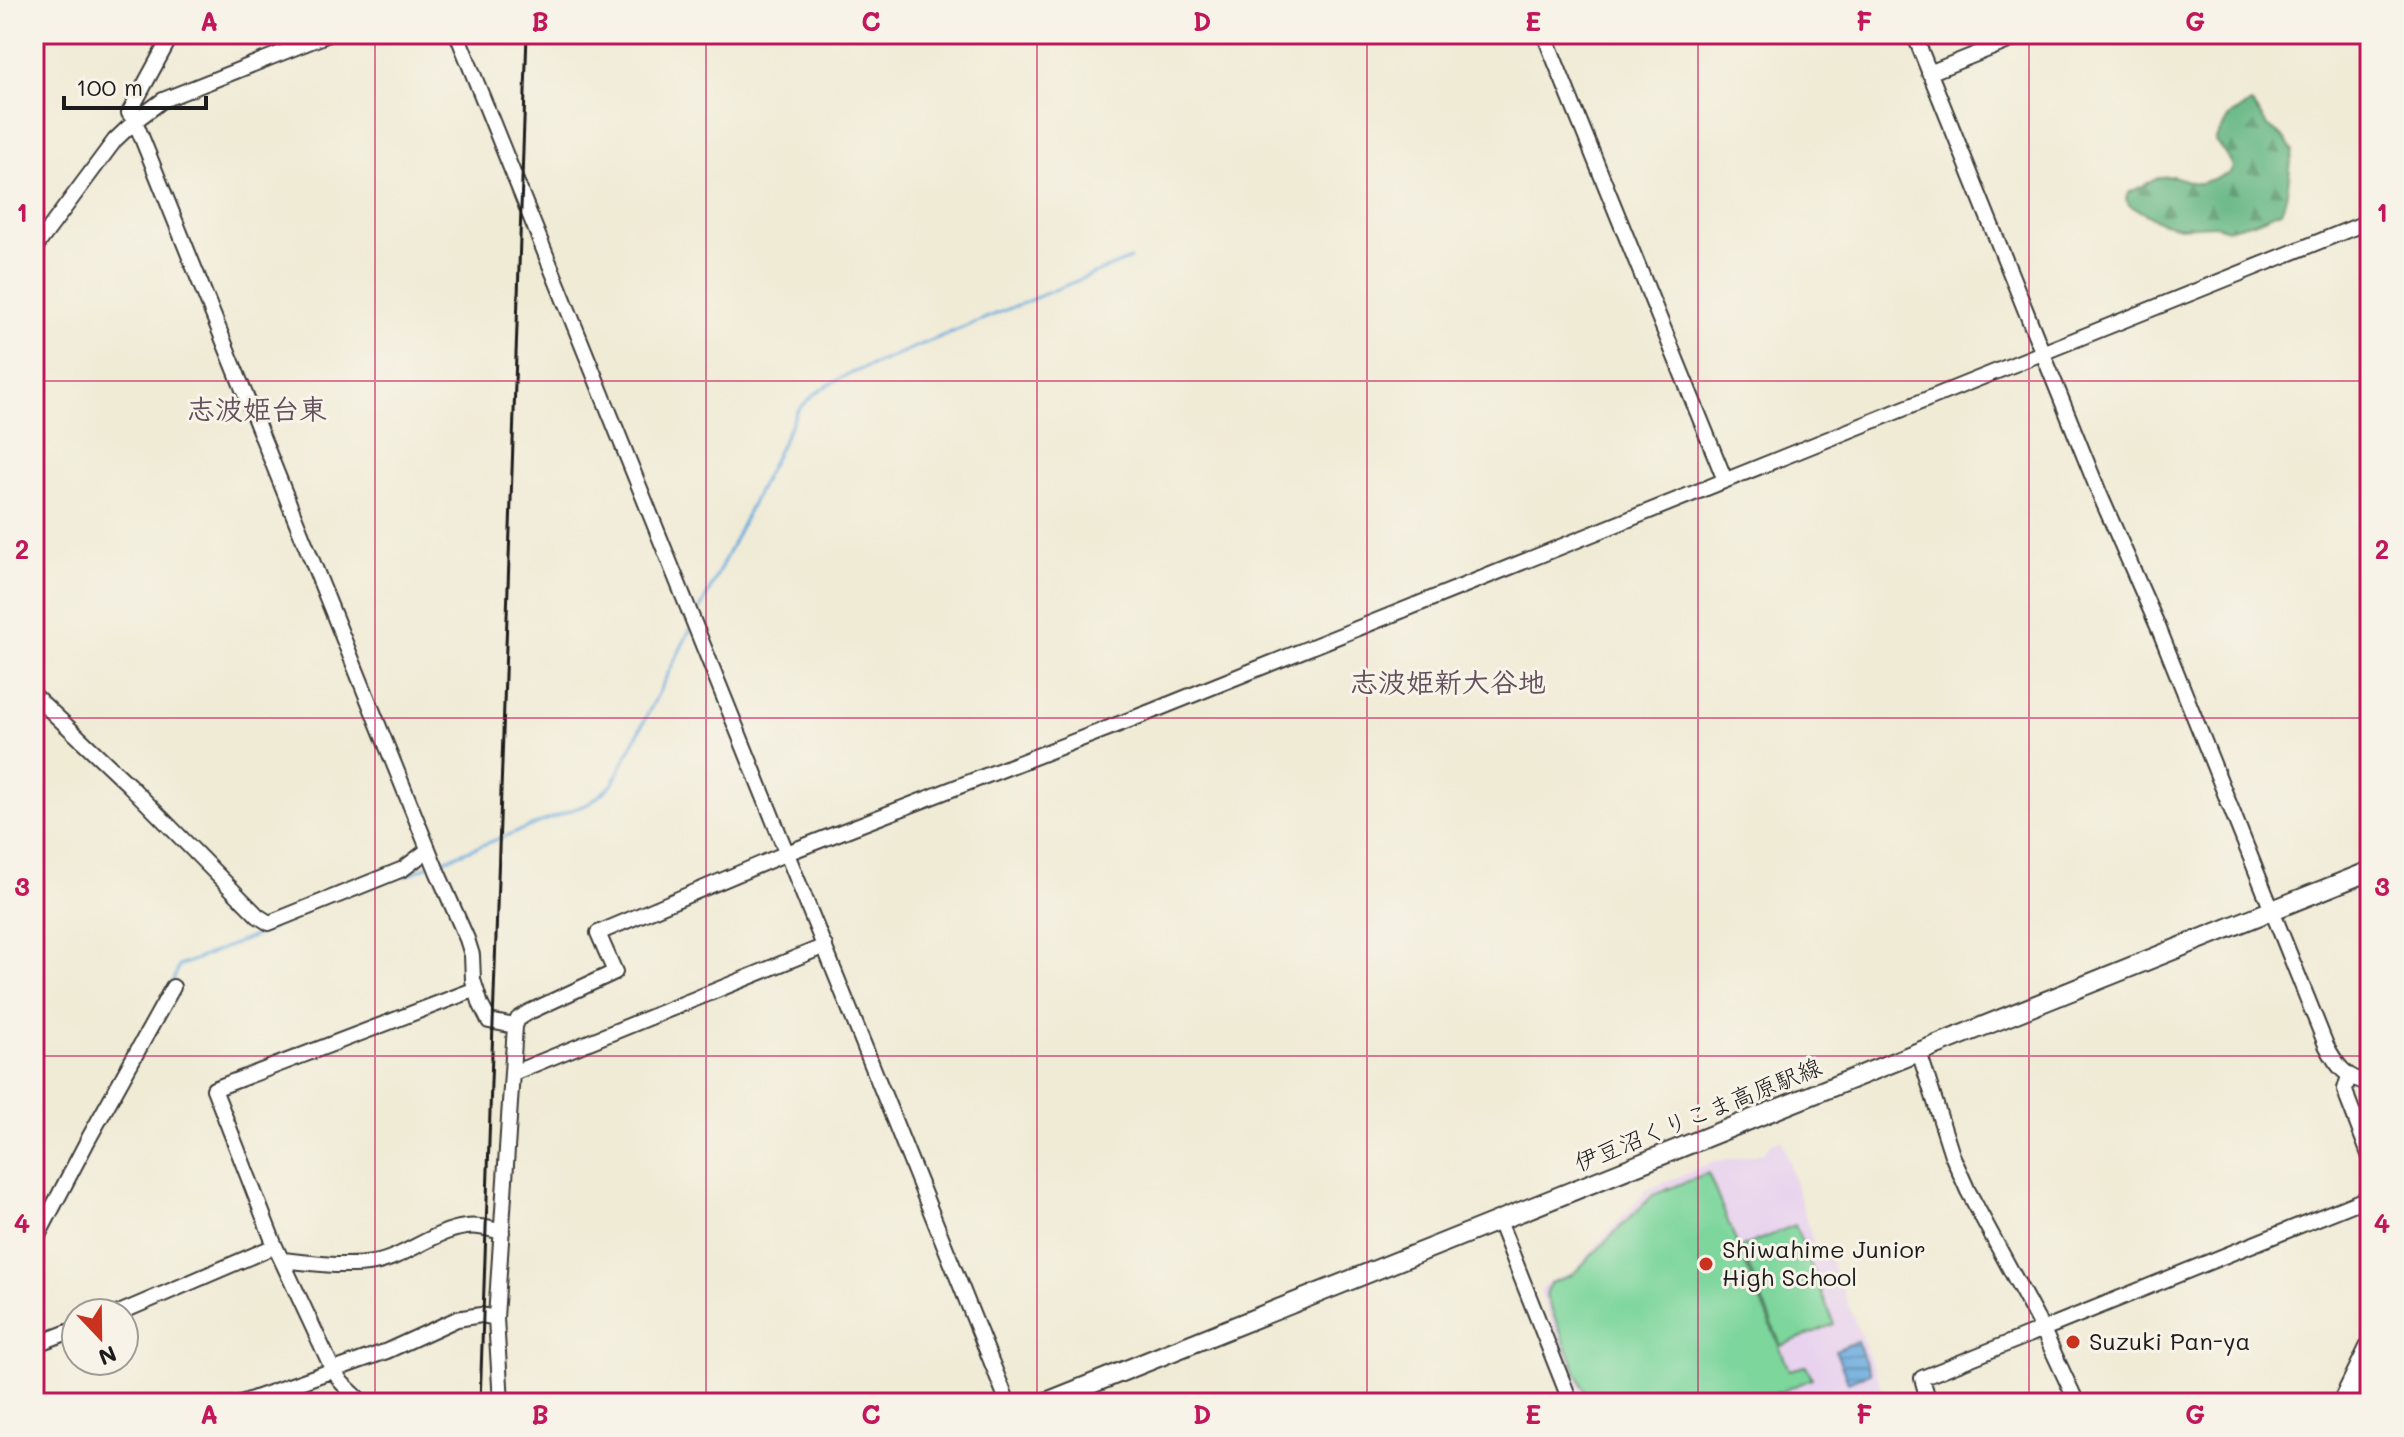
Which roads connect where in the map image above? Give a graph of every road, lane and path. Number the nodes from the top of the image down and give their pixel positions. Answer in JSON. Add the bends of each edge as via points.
{"nodes":[{"id":1,"x":172,"y":34,"type":"edge"},
{"id":2,"x":329,"y":34,"type":"edge"},
{"id":3,"x":457,"y":34,"type":"edge"},
{"id":4,"x":1544,"y":34,"type":"edge"},
{"id":5,"x":1914,"y":34,"type":"edge"},
{"id":6,"x":2026,"y":34,"type":"edge"},
{"id":7,"x":1929,"y":73,"type":"junction"},
{"id":8,"x":135,"y":121,"type":"junction"},
{"id":9,"x":2370,"y":221,"type":"edge"},
{"id":10,"x":34,"y":249,"type":"edge"},
{"id":11,"x":2044,"y":352,"type":"junction"},
{"id":12,"x":1725,"y":480,"type":"junction"},
{"id":13,"x":34,"y":695,"type":"edge"},
{"id":14,"x":787,"y":853,"type":"junction"},
{"id":15,"x":432,"y":860,"type":"junction"},
{"id":16,"x":2370,"y":871,"type":"edge"},
{"id":17,"x":2273,"y":910,"type":"junction"},
{"id":18,"x":825,"y":946,"type":"junction"},
{"id":19,"x":173,"y":987,"type":"dead end"},
{"id":20,"x":476,"y":989,"type":"junction"},
{"id":21,"x":515,"y":1026,"type":"junction"},
{"id":22,"x":1919,"y":1052,"type":"junction"},
{"id":23,"x":513,"y":1073,"type":"junction"},
{"id":24,"x":2349,"y":1076,"type":"junction"},
{"id":25,"x":2370,"y":1083,"type":"edge"},
{"id":26,"x":2370,"y":1157,"type":"edge"},
{"id":27,"x":2370,"y":1197,"type":"edge"},
{"id":28,"x":1499,"y":1221,"type":"junction"},
{"id":29,"x":502,"y":1232,"type":"junction"},
{"id":30,"x":34,"y":1243,"type":"edge"},
{"id":31,"x":275,"y":1246,"type":"junction"},
{"id":32,"x":282,"y":1260,"type":"junction"},
{"id":33,"x":140,"y":1304,"type":"edge"},
{"id":34,"x":496,"y":1318,"type":"junction"},
{"id":35,"x":2043,"y":1330,"type":"junction"},
{"id":36,"x":60,"y":1335,"type":"edge"},
{"id":37,"x":34,"y":1345,"type":"edge"},
{"id":38,"x":2370,"y":1348,"type":"edge"},
{"id":39,"x":333,"y":1370,"type":"junction"},
{"id":40,"x":241,"y":1403,"type":"edge"},
{"id":41,"x":363,"y":1403,"type":"edge"},
{"id":42,"x":501,"y":1403,"type":"edge"},
{"id":43,"x":1008,"y":1403,"type":"edge"},
{"id":44,"x":1044,"y":1403,"type":"edge"},
{"id":45,"x":1571,"y":1403,"type":"edge"},
{"id":46,"x":1929,"y":1403,"type":"edge"},
{"id":47,"x":2077,"y":1403,"type":"edge"},
{"id":48,"x":2343,"y":1403,"type":"edge"}],
"edges":[{"from":1,"to":8,"type":"street","via":[[129,113]]},
{"from":2,"to":8,"type":"street","via":[[163,100]]},
{"from":3,"to":14,"type":"street"},
{"from":4,"to":12,"type":"street"},
{"from":5,"to":7,"type":"street"},
{"from":6,"to":7,"type":"street"},
{"from":7,"to":11,"type":"street"},
{"from":8,"to":10,"type":"street"},
{"from":8,"to":15,"type":"street"},
{"from":9,"to":11,"type":"street"},
{"from":11,"to":12,"type":"street"},
{"from":11,"to":17,"type":"street"},
{"from":12,"to":14,"type":"street"},
{"from":13,"to":15,"type":"street","via":[[269,923]]},
{"from":14,"to":18,"type":"street"},
{"from":14,"to":21,"type":"street","via":[[598,933],[615,972],[529,1012]]},
{"from":15,"to":20,"type":"street","via":[[467,939]]},
{"from":16,"to":17,"type":"main road","name":"伊豆沼くりこま高原駅線"},
{"from":17,"to":22,"type":"main road","name":"伊豆沼くりこま高原駅線"},
{"from":17,"to":24,"type":"street","via":[[2326,1045]]},
{"from":18,"to":23,"type":"street"},
{"from":18,"to":43,"type":"street"},
{"from":19,"to":30,"type":"street"},
{"from":20,"to":21,"type":"street","via":[[489,1021]]},
{"from":20,"to":31,"type":"street","via":[[214,1089]]},
{"from":21,"to":23,"type":"street"},
{"from":22,"to":28,"type":"main road","name":"伊豆沼くりこま高原駅線"},
{"from":22,"to":35,"type":"street","via":[[1952,1155]]},
{"from":23,"to":29,"type":"street"},
{"from":24,"to":25,"type":"street"},
{"from":24,"to":26,"type":"street","via":[[2345,1089]]},
{"from":27,"to":35,"type":"street"},
{"from":28,"to":44,"type":"main road","name":"伊豆沼くりこま高原駅線"},
{"from":28,"to":45,"type":"street"},
{"from":29,"to":32,"type":"street","via":[[464,1227],[374,1263]]},
{"from":29,"to":34,"type":"street"},
{"from":31,"to":32,"type":"street"},
{"from":31,"to":33,"type":"street"},
{"from":32,"to":39,"type":"street"},
{"from":34,"to":39,"type":"street","via":[[457,1319]]},
{"from":34,"to":42,"type":"street"},
{"from":35,"to":46,"type":"street","via":[[1922,1378]]},
{"from":35,"to":47,"type":"street"},
{"from":36,"to":37,"type":"street"},
{"from":38,"to":48,"type":"highway"},
{"from":39,"to":40,"type":"street"},
{"from":39,"to":41,"type":"street"}]}
